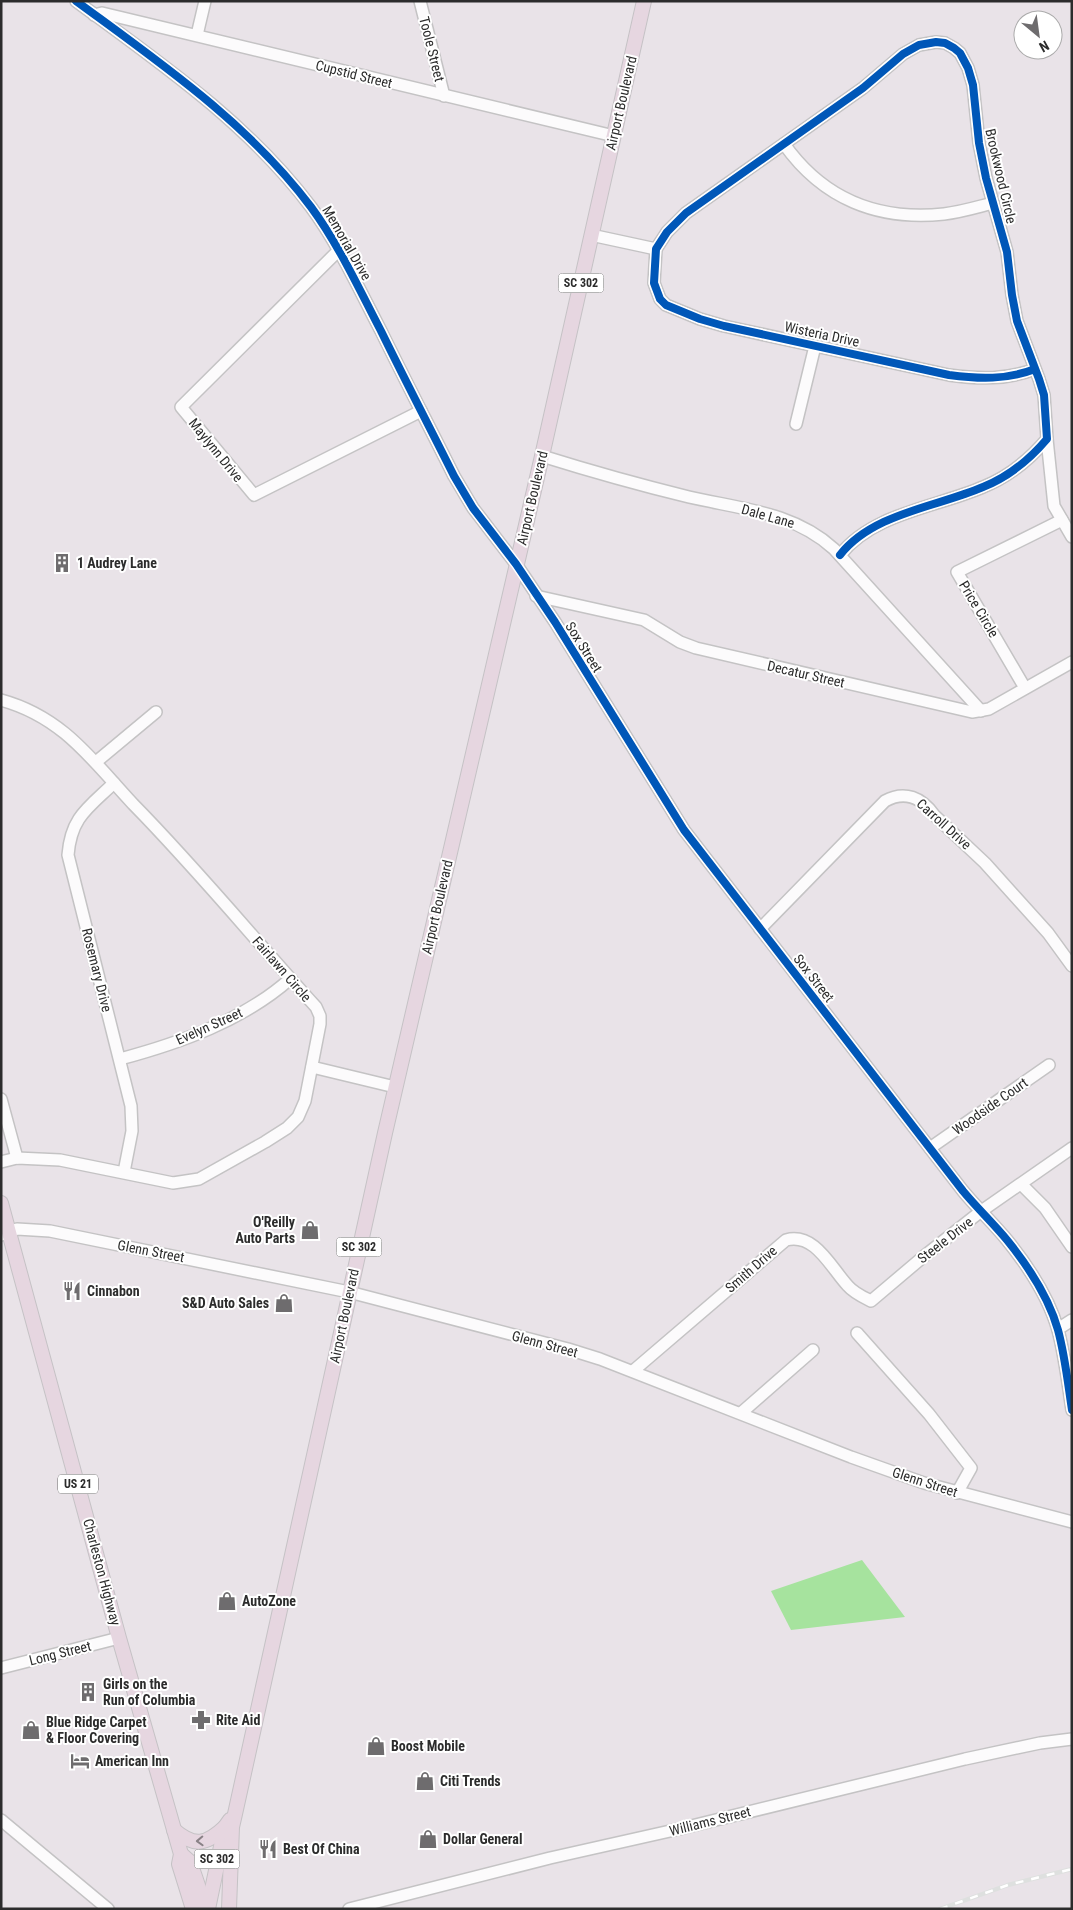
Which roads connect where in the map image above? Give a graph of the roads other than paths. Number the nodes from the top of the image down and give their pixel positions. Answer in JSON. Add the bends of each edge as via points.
{"nodes":[{"id":1,"x":76,"y":1,"type":"edge"},
{"id":2,"x":205,"y":1,"type":"edge"},
{"id":3,"x":420,"y":1,"type":"edge"},
{"id":4,"x":644,"y":1,"type":"edge"},
{"id":5,"x":94,"y":15,"type":"junction"},
{"id":6,"x":197,"y":35,"type":"junction"},
{"id":7,"x":444,"y":96,"type":"junction"},
{"id":8,"x":614,"y":136,"type":"junction"},
{"id":9,"x":784,"y":144,"type":"junction"},
{"id":10,"x":993,"y":202,"type":"junction"},
{"id":11,"x":592,"y":235,"type":"junction"},
{"id":12,"x":656,"y":249,"type":"junction"},
{"id":13,"x":338,"y":250,"type":"junction"},
{"id":14,"x":815,"y":346,"type":"junction"},
{"id":15,"x":1035,"y":369,"type":"junction"},
{"id":16,"x":421,"y":411,"type":"junction"},
{"id":17,"x":796,"y":424,"type":"dead end"},
{"id":18,"x":1047,"y":439,"type":"junction"},
{"id":19,"x":542,"y":456,"type":"junction"},
{"id":20,"x":1062,"y":520,"type":"junction"},
{"id":21,"x":1072,"y":537,"type":"edge"},
{"id":22,"x":840,"y":556,"type":"junction"},
{"id":23,"x":516,"y":564,"type":"junction"},
{"id":24,"x":536,"y":596,"type":"junction"},
{"id":25,"x":1072,"y":662,"type":"edge"},
{"id":26,"x":1025,"y":688,"type":"junction"},
{"id":27,"x":1,"y":700,"type":"edge"},
{"id":28,"x":981,"y":711,"type":"junction"},
{"id":29,"x":156,"y":712,"type":"dead end"},
{"id":30,"x":96,"y":762,"type":"junction"},
{"id":31,"x":114,"y":783,"type":"junction"},
{"id":32,"x":760,"y":929,"type":"junction"},
{"id":33,"x":1072,"y":966,"type":"edge"},
{"id":34,"x":290,"y":979,"type":"junction"},
{"id":35,"x":120,"y":1059,"type":"junction"},
{"id":36,"x":1049,"y":1065,"type":"dead end"},
{"id":37,"x":312,"y":1067,"type":"junction"},
{"id":38,"x":395,"y":1087,"type":"junction"},
{"id":39,"x":1,"y":1099,"type":"edge"},
{"id":40,"x":930,"y":1148,"type":"junction"},
{"id":41,"x":1072,"y":1148,"type":"edge"},
{"id":42,"x":17,"y":1158,"type":"junction"},
{"id":43,"x":1,"y":1162,"type":"edge"},
{"id":44,"x":124,"y":1172,"type":"junction"},
{"id":45,"x":1021,"y":1184,"type":"junction"},
{"id":46,"x":1,"y":1203,"type":"edge"},
{"id":47,"x":980,"y":1212,"type":"junction"},
{"id":48,"x":5,"y":1233,"type":"edge"},
{"id":49,"x":1072,"y":1247,"type":"edge"},
{"id":50,"x":349,"y":1292,"type":"junction"},
{"id":51,"x":871,"y":1302,"type":"joint"},
{"id":52,"x":1072,"y":1320,"type":"edge"},
{"id":53,"x":1058,"y":1329,"type":"junction"},
{"id":54,"x":857,"y":1333,"type":"dead end"},
{"id":55,"x":813,"y":1350,"type":"dead end"},
{"id":56,"x":632,"y":1371,"type":"junction"},
{"id":57,"x":1072,"y":1410,"type":"edge"},
{"id":58,"x":741,"y":1413,"type":"junction"},
{"id":59,"x":957,"y":1493,"type":"junction"},
{"id":60,"x":1072,"y":1522,"type":"edge"},
{"id":61,"x":119,"y":1638,"type":"junction"},
{"id":62,"x":1,"y":1668,"type":"edge"},
{"id":63,"x":1072,"y":1739,"type":"edge"},
{"id":64,"x":235,"y":1814,"type":"junction"},
{"id":65,"x":1,"y":1820,"type":"edge"},
{"id":66,"x":224,"y":1827,"type":"junction"},
{"id":67,"x":174,"y":1830,"type":"junction"},
{"id":68,"x":180,"y":1854,"type":"junction"},
{"id":69,"x":108,"y":1909,"type":"edge"},
{"id":70,"x":193,"y":1909,"type":"edge"},
{"id":71,"x":207,"y":1909,"type":"edge"},
{"id":72,"x":230,"y":1909,"type":"edge"},
{"id":73,"x":349,"y":1909,"type":"edge"}],
"edges":[{"from":1,"to":5,"type":"street","name":"Memorial Drive"},
{"from":2,"to":6,"type":"street"},
{"from":3,"to":7,"type":"street","name":"Toole Street"},
{"from":4,"to":8,"type":"main road","name":"Airport Boulevard","number":"SC 302"},
{"from":5,"to":6,"type":"street","name":"Cupstid Street","via":[[102,13]]},
{"from":5,"to":13,"type":"street","name":"Memorial Drive","via":[[181,80],[248,136],[311,207]]},
{"from":6,"to":7,"type":"street","name":"Cupstid Street"},
{"from":7,"to":8,"type":"street","name":"Cupstid Street"},
{"from":8,"to":11,"type":"main road","name":"Airport Boulevard","number":"SC 302"},
{"from":9,"to":10,"type":"street","via":[[808,174],[828,190],[876,209],[927,215],[961,211]]},
{"from":9,"to":10,"type":"street","name":"Brookwood Circle","via":[[863,88],[903,54],[919,45],[945,43],[960,53],[968,68],[979,143]]},
{"from":9,"to":12,"type":"street","name":"Brookwood Circle","via":[[686,214],[667,232]]},
{"from":10,"to":15,"type":"street","name":"Brookwood Circle","via":[[1007,252],[1015,312]]},
{"from":11,"to":12,"type":"street"},
{"from":11,"to":19,"type":"main road","name":"Airport Boulevard","number":"SC 302"},
{"from":12,"to":14,"type":"street","name":"Wisteria Drive","via":[[654,283],[656,292],[666,305],[724,326]]},
{"from":13,"to":16,"type":"street","name":"Memorial Drive"},
{"from":13,"to":16,"type":"street","name":"Maylynn Drive","via":[[181,407],[254,495]]},
{"from":14,"to":15,"type":"street","name":"Wisteria Drive","via":[[967,377],[1020,376]]},
{"from":14,"to":17,"type":"street"},
{"from":15,"to":18,"type":"street","name":"Brookwood Circle","via":[[1044,395]]},
{"from":16,"to":23,"type":"street","name":"Memorial Drive","via":[[473,508]]},
{"from":18,"to":20,"type":"street","name":"Brookwood Circle","via":[[1054,506]]},
{"from":18,"to":22,"type":"street","via":[[1029,458],[1001,478],[970,493],[887,521],[858,538]]},
{"from":19,"to":22,"type":"street","name":"Dale Lane","via":[[648,487],[783,518],[814,533]]},
{"from":19,"to":23,"type":"main road","name":"Airport Boulevard","number":"SC 302"},
{"from":20,"to":21,"type":"street"},
{"from":20,"to":26,"type":"street","name":"Price Circle","via":[[957,572]]},
{"from":22,"to":28,"type":"street","name":"Dale Lane"},
{"from":23,"to":24,"type":"street","name":"Sox Street"},
{"from":23,"to":38,"type":"main road","name":"Airport Boulevard","number":"SC 302"},
{"from":24,"to":28,"type":"street","name":"Decatur Street","via":[[644,620],[696,648],[963,711]]},
{"from":24,"to":32,"type":"street","name":"Sox Street","via":[[684,830]]},
{"from":25,"to":26,"type":"street","name":"Decatur Street"},
{"from":26,"to":28,"type":"street","name":"Decatur Street"},
{"from":27,"to":30,"type":"street","name":"Fairlawn Circle","via":[[23,707],[53,724]]},
{"from":29,"to":30,"type":"street"},
{"from":30,"to":31,"type":"street","name":"Fairlawn Circle"},
{"from":31,"to":34,"type":"street","name":"Fairlawn Circle"},
{"from":31,"to":35,"type":"street","name":"Rosemary Drive","via":[[76,822],[68,855]]},
{"from":32,"to":33,"type":"street","name":"Carroll Drive","via":[[886,801],[893,796],[906,795],[928,807],[985,863],[1048,933]]},
{"from":32,"to":40,"type":"street","name":"Sox Street"},
{"from":34,"to":35,"type":"street","name":"Evelyn Street","via":[[226,1020],[178,1041]]},
{"from":34,"to":37,"type":"street","name":"Fairlawn Circle","via":[[316,1007],[320,1016]]},
{"from":35,"to":44,"type":"street","name":"Rosemary Drive","via":[[132,1123]]},
{"from":36,"to":40,"type":"street","name":"Woodside Court"},
{"from":37,"to":38,"type":"street"},
{"from":37,"to":44,"type":"street","name":"Fairlawn Circle","via":[[298,1117],[287,1128],[236,1159],[199,1179],[182,1183]]},
{"from":38,"to":50,"type":"main road","name":"Airport Boulevard","number":"SC 302"},
{"from":39,"to":42,"type":"street"},
{"from":40,"to":47,"type":"street","name":"Sox Street"},
{"from":41,"to":45,"type":"street","name":"Steele Drive"},
{"from":42,"to":43,"type":"street","name":"Fairlawn Circle"},
{"from":42,"to":44,"type":"street","name":"Fairlawn Circle","via":[[60,1160]]},
{"from":45,"to":47,"type":"street","name":"Steele Drive"},
{"from":45,"to":49,"type":"street","via":[[1045,1208]]},
{"from":46,"to":48,"type":"main road","name":"Charleston Highway","number":"US 21"},
{"from":47,"to":51,"type":"street","name":"Steele Drive"},
{"from":47,"to":53,"type":"street","name":"Sox Street","via":[[1007,1240],[1031,1274]]},
{"from":48,"to":50,"type":"street","name":"Glenn Street","via":[[26,1229],[50,1231]]},
{"from":48,"to":61,"type":"main road","name":"Charleston Highway","number":"US 21"},
{"from":50,"to":56,"type":"street","name":"Glenn Street","via":[[568,1349]]},
{"from":50,"to":64,"type":"main road","name":"Airport Boulevard","number":"SC 302"},
{"from":51,"to":56,"type":"street","name":"Smith Drive","via":[[852,1291],[809,1241],[790,1239]]},
{"from":52,"to":53,"type":"street"},
{"from":53,"to":57,"type":"street","name":"Sox Street"},
{"from":54,"to":59,"type":"street","via":[[929,1414],[971,1468]]},
{"from":55,"to":58,"type":"street"},
{"from":56,"to":58,"type":"street","name":"Glenn Street"},
{"from":58,"to":59,"type":"street","name":"Glenn Street","via":[[851,1457]]},
{"from":59,"to":60,"type":"street","name":"Glenn Street"},
{"from":61,"to":62,"type":"street","name":"Long Street"},
{"from":61,"to":67,"type":"main road","name":"Charleston Highway","number":"US 21"},
{"from":63,"to":73,"type":"street","name":"Williams Street","via":[[965,1759]]},
{"from":64,"to":66,"type":"main road","name":"Airport Boulevard","number":"SC 302"},
{"from":64,"to":72,"type":"main road","name":"Airport Boulevard","number":"SC 302"},
{"from":65,"to":69,"type":"street"},
{"from":66,"to":67,"type":"main road","one_way":true,"via":[[205,1842],[185,1839]]},
{"from":66,"to":71,"type":"main road","name":"Airport Boulevard","number":"SC 302"},
{"from":67,"to":68,"type":"main road","name":"Charleston Highway","number":"US 21"},
{"from":68,"to":70,"type":"main road","name":"Charleston Highway","number":"US 21","via":[[179,1864]]},
{"from":68,"to":71,"type":"main road","name":"Charleston Highway","number":"US 21","via":[[190,1862]]}]}
